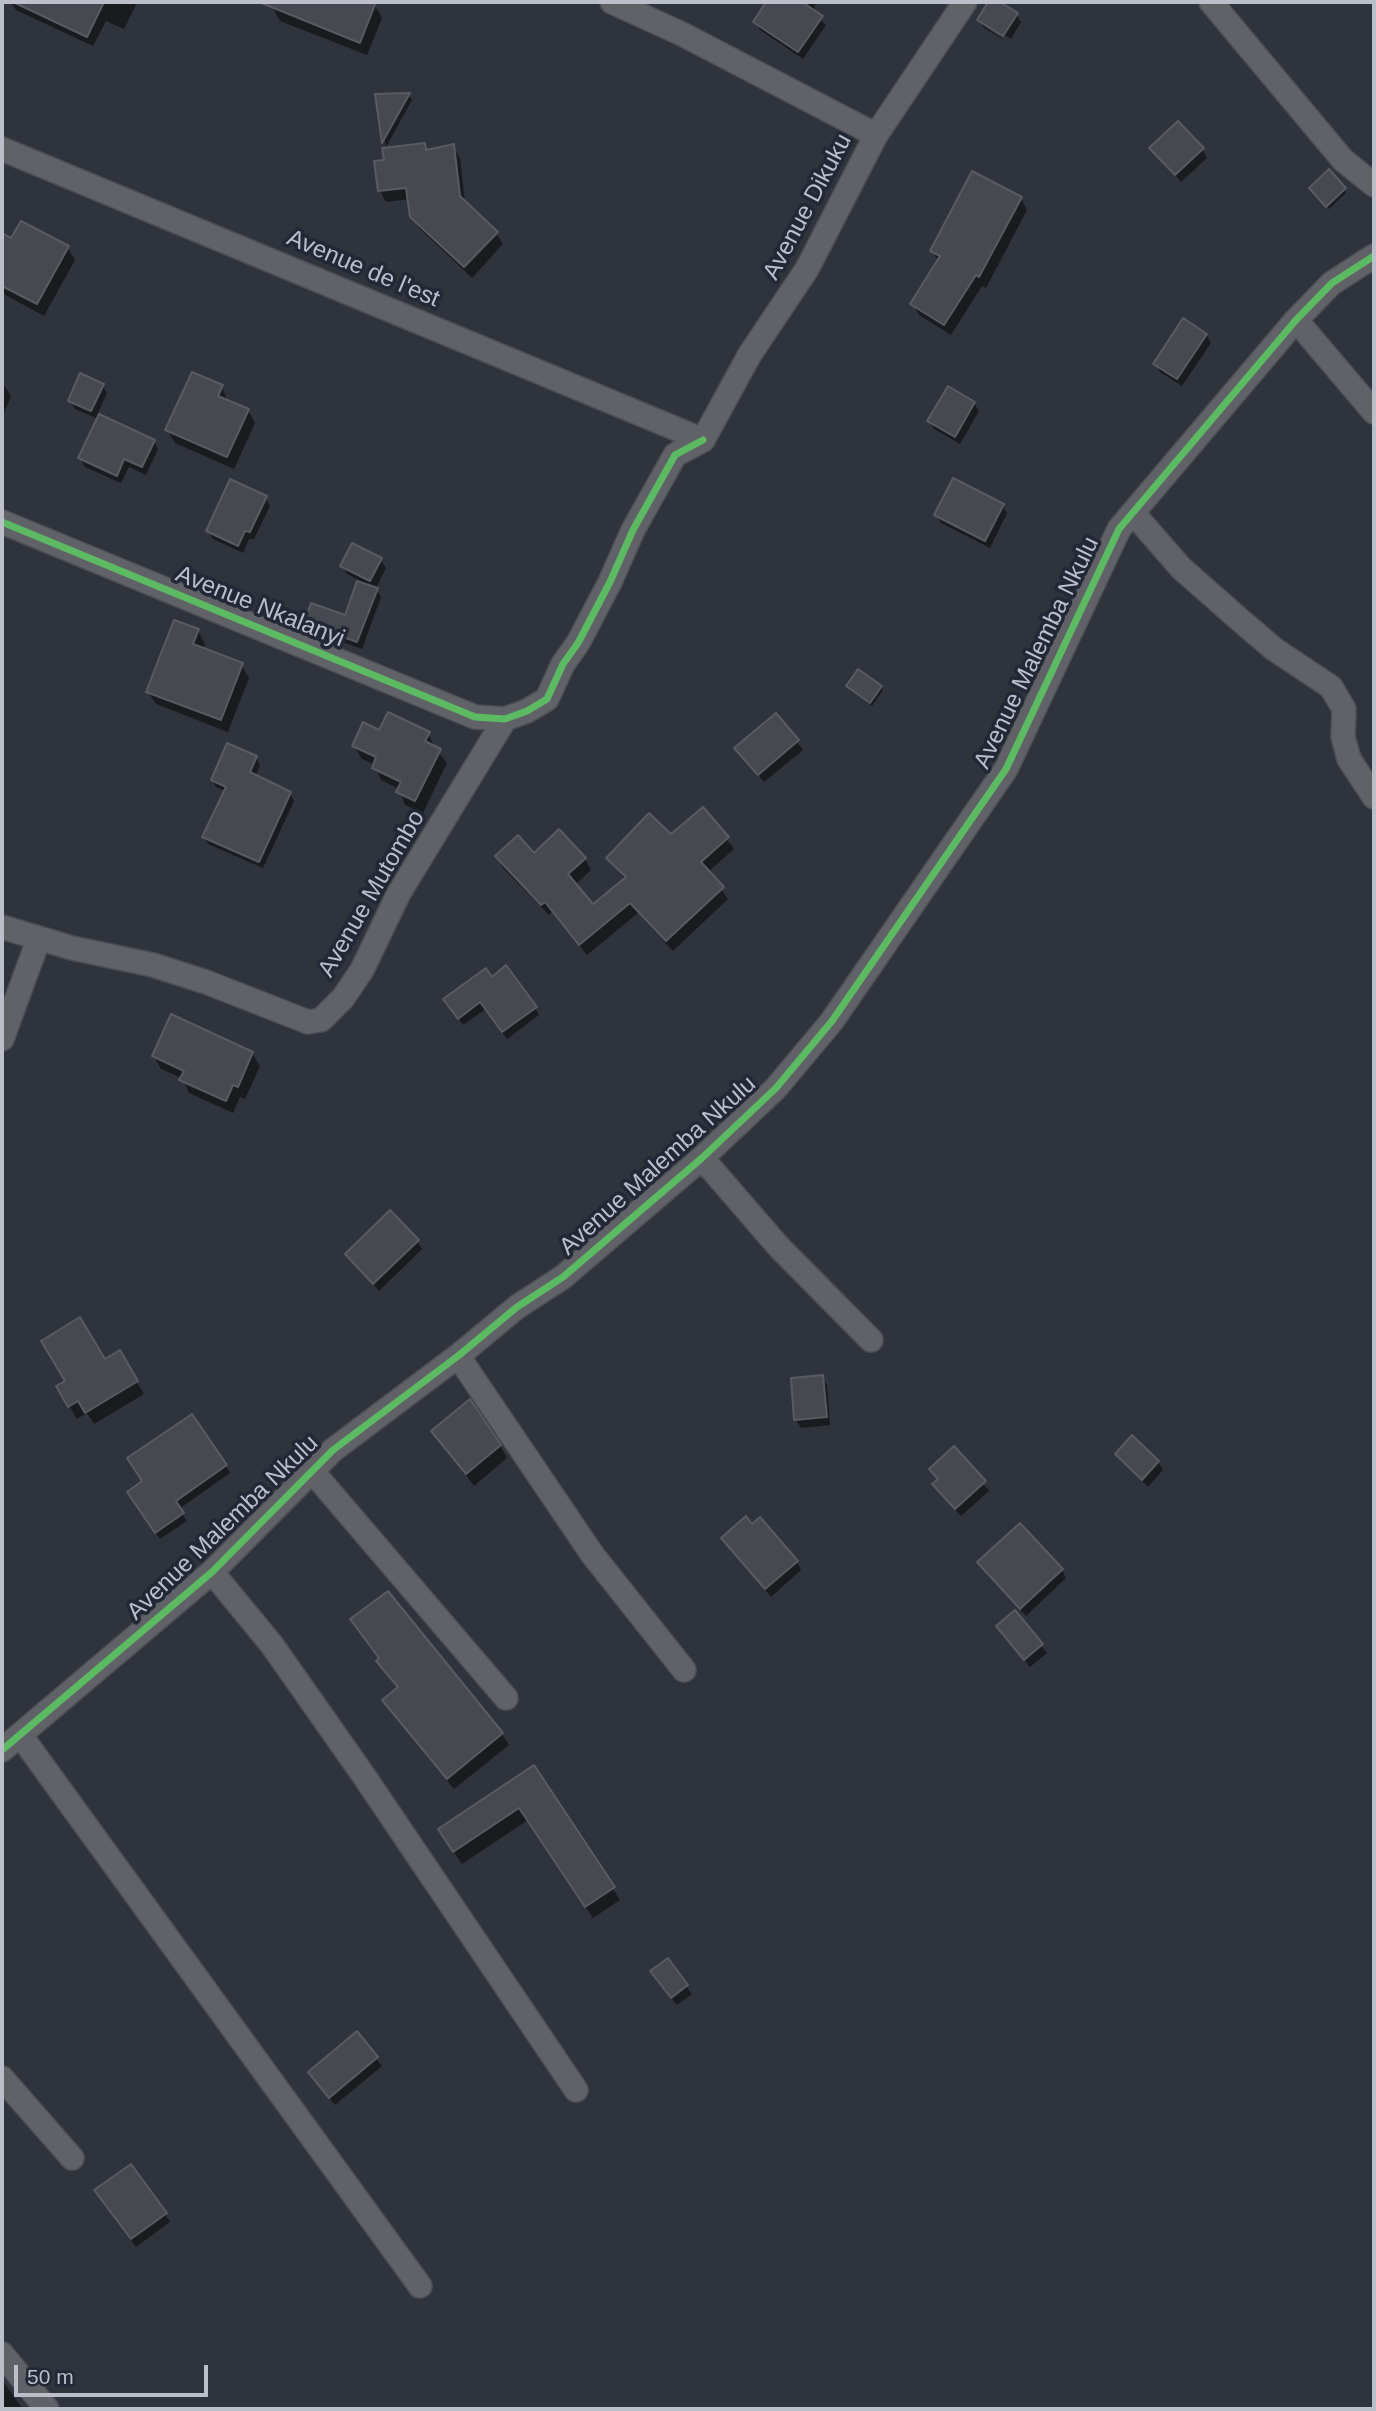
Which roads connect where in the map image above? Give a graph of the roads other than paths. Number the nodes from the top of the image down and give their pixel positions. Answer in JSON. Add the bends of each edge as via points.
{"nodes":[{"id":1,"x":612,"y":2,"type":"edge"},
{"id":2,"x":965,"y":2,"type":"edge"},
{"id":3,"x":1211,"y":2,"type":"edge"},
{"id":4,"x":876,"y":135,"type":"junction"},
{"id":5,"x":2,"y":149,"type":"edge"},
{"id":6,"x":1374,"y":185,"type":"edge"},
{"id":7,"x":1374,"y":256,"type":"edge"},
{"id":8,"x":1296,"y":320,"type":"junction"},
{"id":9,"x":1374,"y":412,"type":"edge"},
{"id":10,"x":704,"y":440,"type":"junction"},
{"id":11,"x":1133,"y":513,"type":"junction"},
{"id":12,"x":2,"y":522,"type":"edge"},
{"id":13,"x":505,"y":719,"type":"junction"},
{"id":14,"x":1374,"y":797,"type":"edge"},
{"id":15,"x":2,"y":927,"type":"edge"},
{"id":16,"x":39,"y":938,"type":"junction"},
{"id":17,"x":2,"y":1039,"type":"edge"},
{"id":18,"x":702,"y":1158,"type":"junction"},
{"id":19,"x":871,"y":1340,"type":"dead end"},
{"id":20,"x":458,"y":1356,"type":"junction"},
{"id":21,"x":312,"y":1471,"type":"junction"},
{"id":22,"x":212,"y":1573,"type":"junction"},
{"id":23,"x":684,"y":1670,"type":"dead end"},
{"id":24,"x":506,"y":1698,"type":"dead end"},
{"id":25,"x":21,"y":1736,"type":"junction"},
{"id":26,"x":2,"y":1750,"type":"edge"},
{"id":27,"x":2,"y":2078,"type":"edge"},
{"id":28,"x":576,"y":2090,"type":"dead end"},
{"id":29,"x":72,"y":2158,"type":"dead end"},
{"id":30,"x":420,"y":2286,"type":"dead end"},
{"id":31,"x":2,"y":2354,"type":"edge"},
{"id":32,"x":47,"y":2409,"type":"edge"}],
"edges":[{"from":1,"to":4,"type":"street"},
{"from":2,"to":4,"type":"street","name":"Avenue Dikuku"},
{"from":3,"to":6,"type":"street","via":[[1343,160]]},
{"from":4,"to":10,"type":"street","name":"Avenue Dikuku","via":[[807,269],[750,354]]},
{"from":5,"to":10,"type":"street","name":"Avenue de l'est"},
{"from":7,"to":8,"type":"street","name":"Avenue Malemba Nkulu","via":[[1332,283]]},
{"from":8,"to":9,"type":"street"},
{"from":8,"to":11,"type":"street","name":"Avenue Malemba Nkulu"},
{"from":10,"to":13,"type":"street","via":[[675,455],[547,699]]},
{"from":11,"to":14,"type":"street","via":[[1181,568],[1230,612],[1331,687],[1344,709],[1343,737],[1349,759]]},
{"from":11,"to":18,"type":"street","name":"Avenue Malemba Nkulu","via":[[1109,548],[1006,769],[816,1042]]},
{"from":12,"to":13,"type":"street","name":"Avenue Nkalanyi","via":[[475,717]]},
{"from":13,"to":16,"type":"street","name":"Avenue Mutombo","via":[[399,893],[362,970],[321,1020],[308,1022],[180,973]]},
{"from":15,"to":16,"type":"street","name":"Avenue Mutombo"},
{"from":16,"to":17,"type":"street"},
{"from":18,"to":19,"type":"street","via":[[778,1246]]},
{"from":18,"to":20,"type":"street","name":"Avenue Malemba Nkulu","via":[[556,1283],[517,1307]]},
{"from":20,"to":21,"type":"street","name":"Avenue Malemba Nkulu","via":[[358,1429]]},
{"from":20,"to":23,"type":"street","via":[[592,1554]]},
{"from":21,"to":22,"type":"street","name":"Avenue Malemba Nkulu"},
{"from":21,"to":24,"type":"street"},
{"from":22,"to":25,"type":"street","name":"Avenue Malemba Nkulu"},
{"from":22,"to":28,"type":"street","via":[[272,1645],[341,1743]]},
{"from":25,"to":26,"type":"street","name":"Avenue Malemba Nkulu"},
{"from":25,"to":30,"type":"street"},
{"from":27,"to":29,"type":"street"},
{"from":31,"to":32,"type":"street"}]}
